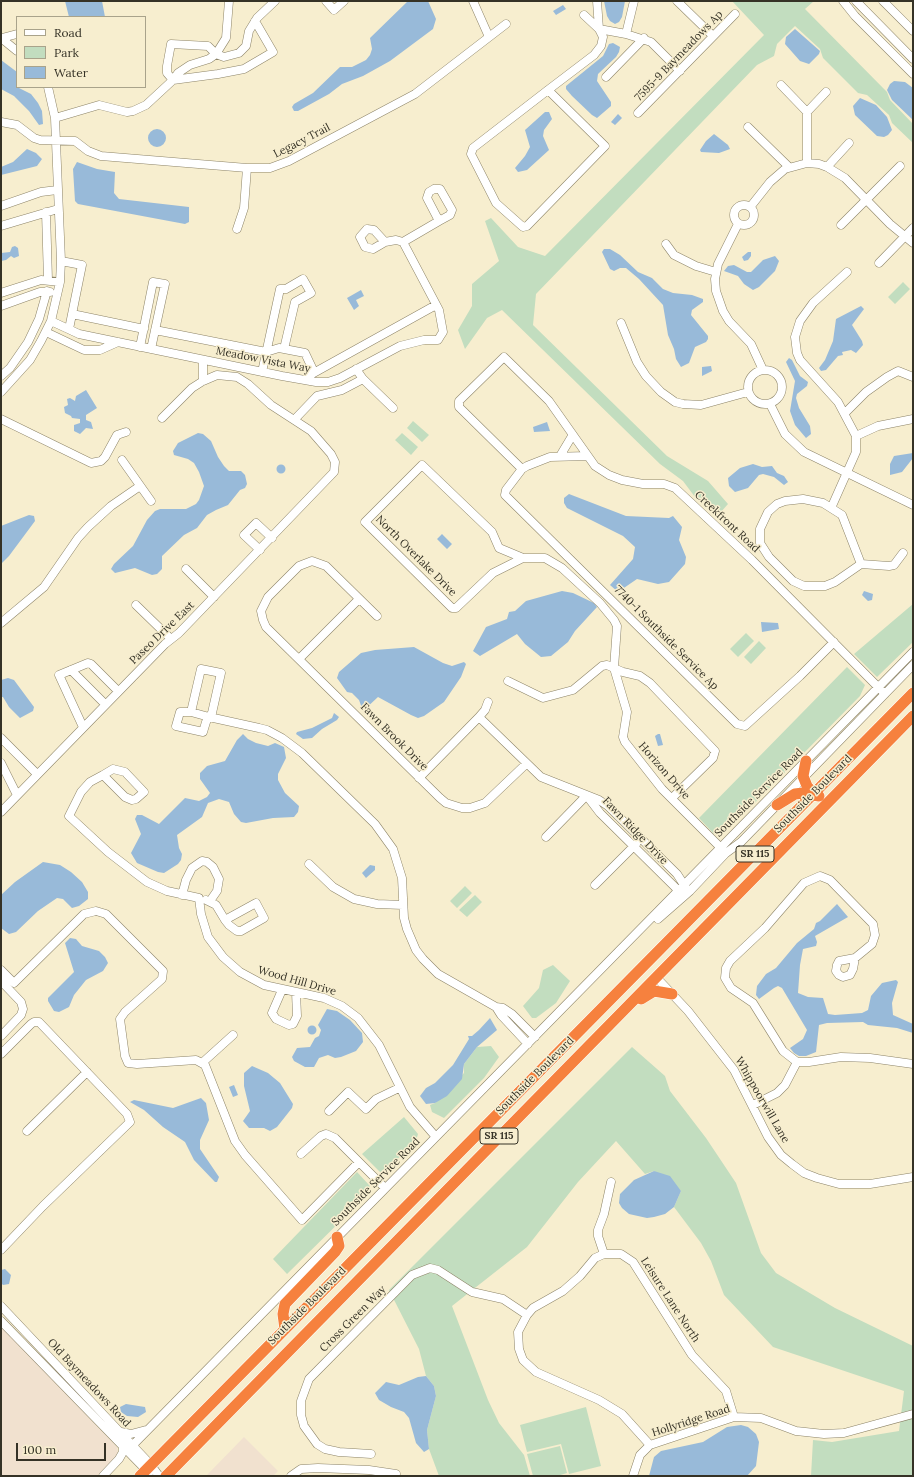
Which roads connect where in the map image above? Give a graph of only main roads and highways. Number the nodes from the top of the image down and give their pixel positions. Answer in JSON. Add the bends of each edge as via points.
{"nodes":[{"id":1,"x":913,"y":694,"type":"edge"},
{"id":2,"x":913,"y":716,"type":"edge"},
{"id":3,"x":806,"y":761,"type":"road end"},
{"id":4,"x":814,"y":794,"type":"junction"},
{"id":5,"x":833,"y":797,"type":"junction"},
{"id":6,"x":777,"y":805,"type":"road end"},
{"id":7,"x":667,"y":942,"type":"junction"},
{"id":8,"x":656,"y":976,"type":"junction"},
{"id":9,"x":672,"y":994,"type":"road end"},
{"id":10,"x":625,"y":1009,"type":"junction"},
{"id":11,"x":337,"y":1237,"type":"road end"},
{"id":12,"x":285,"y":1329,"type":"junction"},
{"id":13,"x":148,"y":1472,"type":"edge"},
{"id":14,"x":166,"y":1476,"type":"edge"}],
"edges":[{"from":1,"to":4,"type":"highway","name":"Southside Boulevard","number":"SR 115"},
{"from":2,"to":5,"type":"highway","name":"Southside Boulevard","number":"SR 115"},
{"from":3,"to":4,"type":"highway","via":[[803,776]]},
{"from":4,"to":5,"type":"highway"},
{"from":4,"to":6,"type":"highway","via":[[795,794]]},
{"from":4,"to":7,"type":"highway","name":"Southside Boulevard","number":"SR 115"},
{"from":5,"to":8,"type":"highway","name":"Southside Boulevard","number":"SR 115"},
{"from":7,"to":8,"type":"highway","via":[[655,960]]},
{"from":7,"to":12,"type":"highway","name":"Southside Boulevard","number":"SR 115"},
{"from":8,"to":10,"type":"highway","name":"Southside Boulevard","number":"SR 115"},
{"from":9,"to":10,"type":"highway","via":[[650,992],[636,1004]]},
{"from":10,"to":14,"type":"highway","name":"Southside Boulevard","number":"SR 115"},
{"from":11,"to":12,"type":"highway","via":[[339,1246],[335,1252],[285,1304]]},
{"from":12,"to":13,"type":"highway","name":"Southside Boulevard","number":"SR 115"}]}
